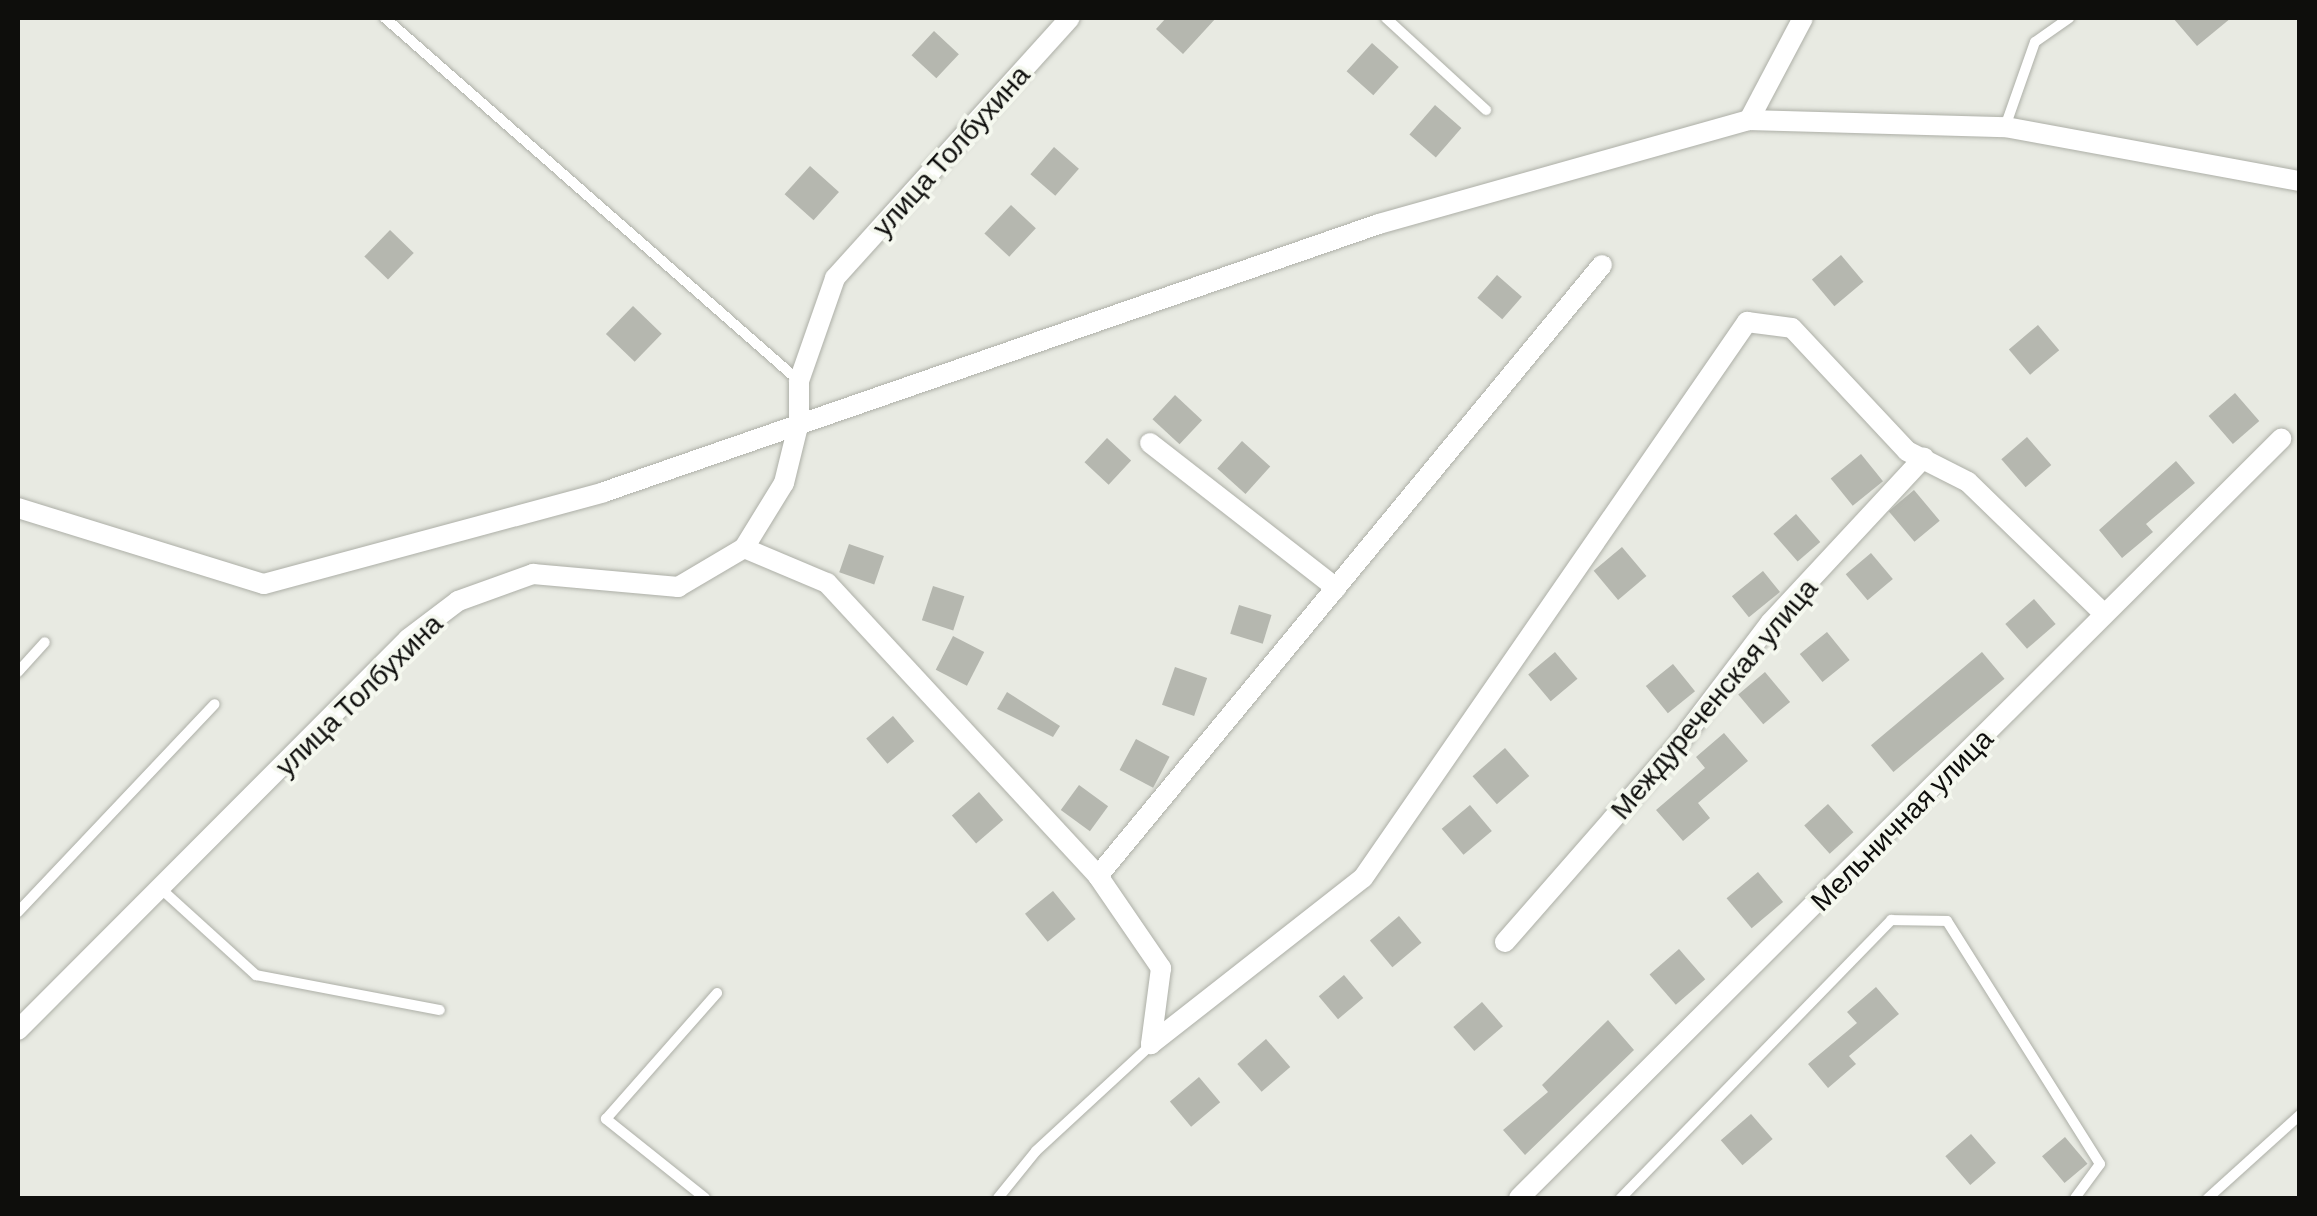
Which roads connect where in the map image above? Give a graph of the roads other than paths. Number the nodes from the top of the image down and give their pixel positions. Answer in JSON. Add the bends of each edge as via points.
{"nodes":[{"id":1,"x":385,"y":18,"type":"edge"},
{"id":2,"x":1070,"y":18,"type":"edge"},
{"id":3,"x":1386,"y":18,"type":"edge"},
{"id":4,"x":1803,"y":18,"type":"edge"},
{"id":5,"x":2069,"y":18,"type":"edge"},
{"id":6,"x":1486,"y":110,"type":"dead end"},
{"id":7,"x":1749,"y":120,"type":"junction"},
{"id":8,"x":2005,"y":127,"type":"junction"},
{"id":9,"x":2300,"y":181,"type":"edge"},
{"id":10,"x":1602,"y":266,"type":"dead end"},
{"id":11,"x":799,"y":381,"type":"junction"},
{"id":12,"x":799,"y":422,"type":"junction"},
{"id":13,"x":2281,"y":439,"type":"dead end"},
{"id":14,"x":1150,"y":442,"type":"dead end"},
{"id":15,"x":1924,"y":457,"type":"junction"},
{"id":16,"x":18,"y":508,"type":"edge"},
{"id":17,"x":744,"y":548,"type":"junction"},
{"id":18,"x":1336,"y":588,"type":"junction"},
{"id":19,"x":2103,"y":613,"type":"junction"},
{"id":20,"x":45,"y":642,"type":"dead end"},
{"id":21,"x":18,"y":672,"type":"edge"},
{"id":22,"x":216,"y":704,"type":"dead end"},
{"id":23,"x":1098,"y":876,"type":"junction"},
{"id":24,"x":160,"y":888,"type":"junction"},
{"id":25,"x":18,"y":912,"type":"edge"},
{"id":26,"x":1506,"y":942,"type":"dead end"},
{"id":27,"x":717,"y":994,"type":"dead end"},
{"id":28,"x":440,"y":1010,"type":"dead end"},
{"id":29,"x":18,"y":1030,"type":"edge"},
{"id":30,"x":1151,"y":1044,"type":"junction"},
{"id":31,"x":2300,"y":1116,"type":"edge"},
{"id":32,"x":705,"y":1198,"type":"edge"},
{"id":33,"x":998,"y":1198,"type":"edge"},
{"id":34,"x":1519,"y":1198,"type":"edge"},
{"id":35,"x":1621,"y":1198,"type":"edge"},
{"id":36,"x":2075,"y":1198,"type":"edge"},
{"id":37,"x":2208,"y":1198,"type":"edge"}],
"edges":[{"from":1,"to":11,"type":"lane"},
{"from":2,"to":11,"type":"street","name":"улица Толбухина","via":[[835,278]]},
{"from":3,"to":6,"type":"lane"},
{"from":4,"to":7,"type":"street"},
{"from":5,"to":8,"type":"lane","via":[[2035,42]]},
{"from":7,"to":8,"type":"street"},
{"from":7,"to":12,"type":"street","via":[[1378,224]]},
{"from":8,"to":9,"type":"street"},
{"from":10,"to":18,"type":"street"},
{"from":11,"to":12,"type":"street","name":"улица Толбухина"},
{"from":12,"to":16,"type":"street","via":[[604,492],[264,584]]},
{"from":12,"to":17,"type":"street","name":"улица Толбухина","via":[[784,483]]},
{"from":13,"to":19,"type":"street","name":"Мельничная улица"},
{"from":14,"to":18,"type":"street"},
{"from":15,"to":19,"type":"street","via":[[1968,482]]},
{"from":15,"to":26,"type":"street","name":"Междуреченская улица","via":[[1770,624],[1679,743]]},
{"from":15,"to":30,"type":"street","via":[[1908,450],[1792,328],[1747,322],[1363,878]]},
{"from":17,"to":23,"type":"street","via":[[827,583]]},
{"from":17,"to":24,"type":"street","name":"улица Толбухина","via":[[678,586],[533,574],[458,601],[408,639]]},
{"from":18,"to":23,"type":"street"},
{"from":19,"to":34,"type":"street","name":"Мельничная улица"},
{"from":20,"to":21,"type":"lane"},
{"from":22,"to":25,"type":"lane"},
{"from":23,"to":30,"type":"street","via":[[1160,968]]},
{"from":24,"to":28,"type":"lane","via":[[256,975]]},
{"from":24,"to":29,"type":"street","name":"улица Толбухина"},
{"from":27,"to":32,"type":"lane","via":[[606,1119]]},
{"from":30,"to":33,"type":"lane","via":[[1036,1150]]},
{"from":31,"to":37,"type":"lane"},
{"from":35,"to":36,"type":"lane","via":[[1890,920],[1947,921],[2100,1164]]}]}
